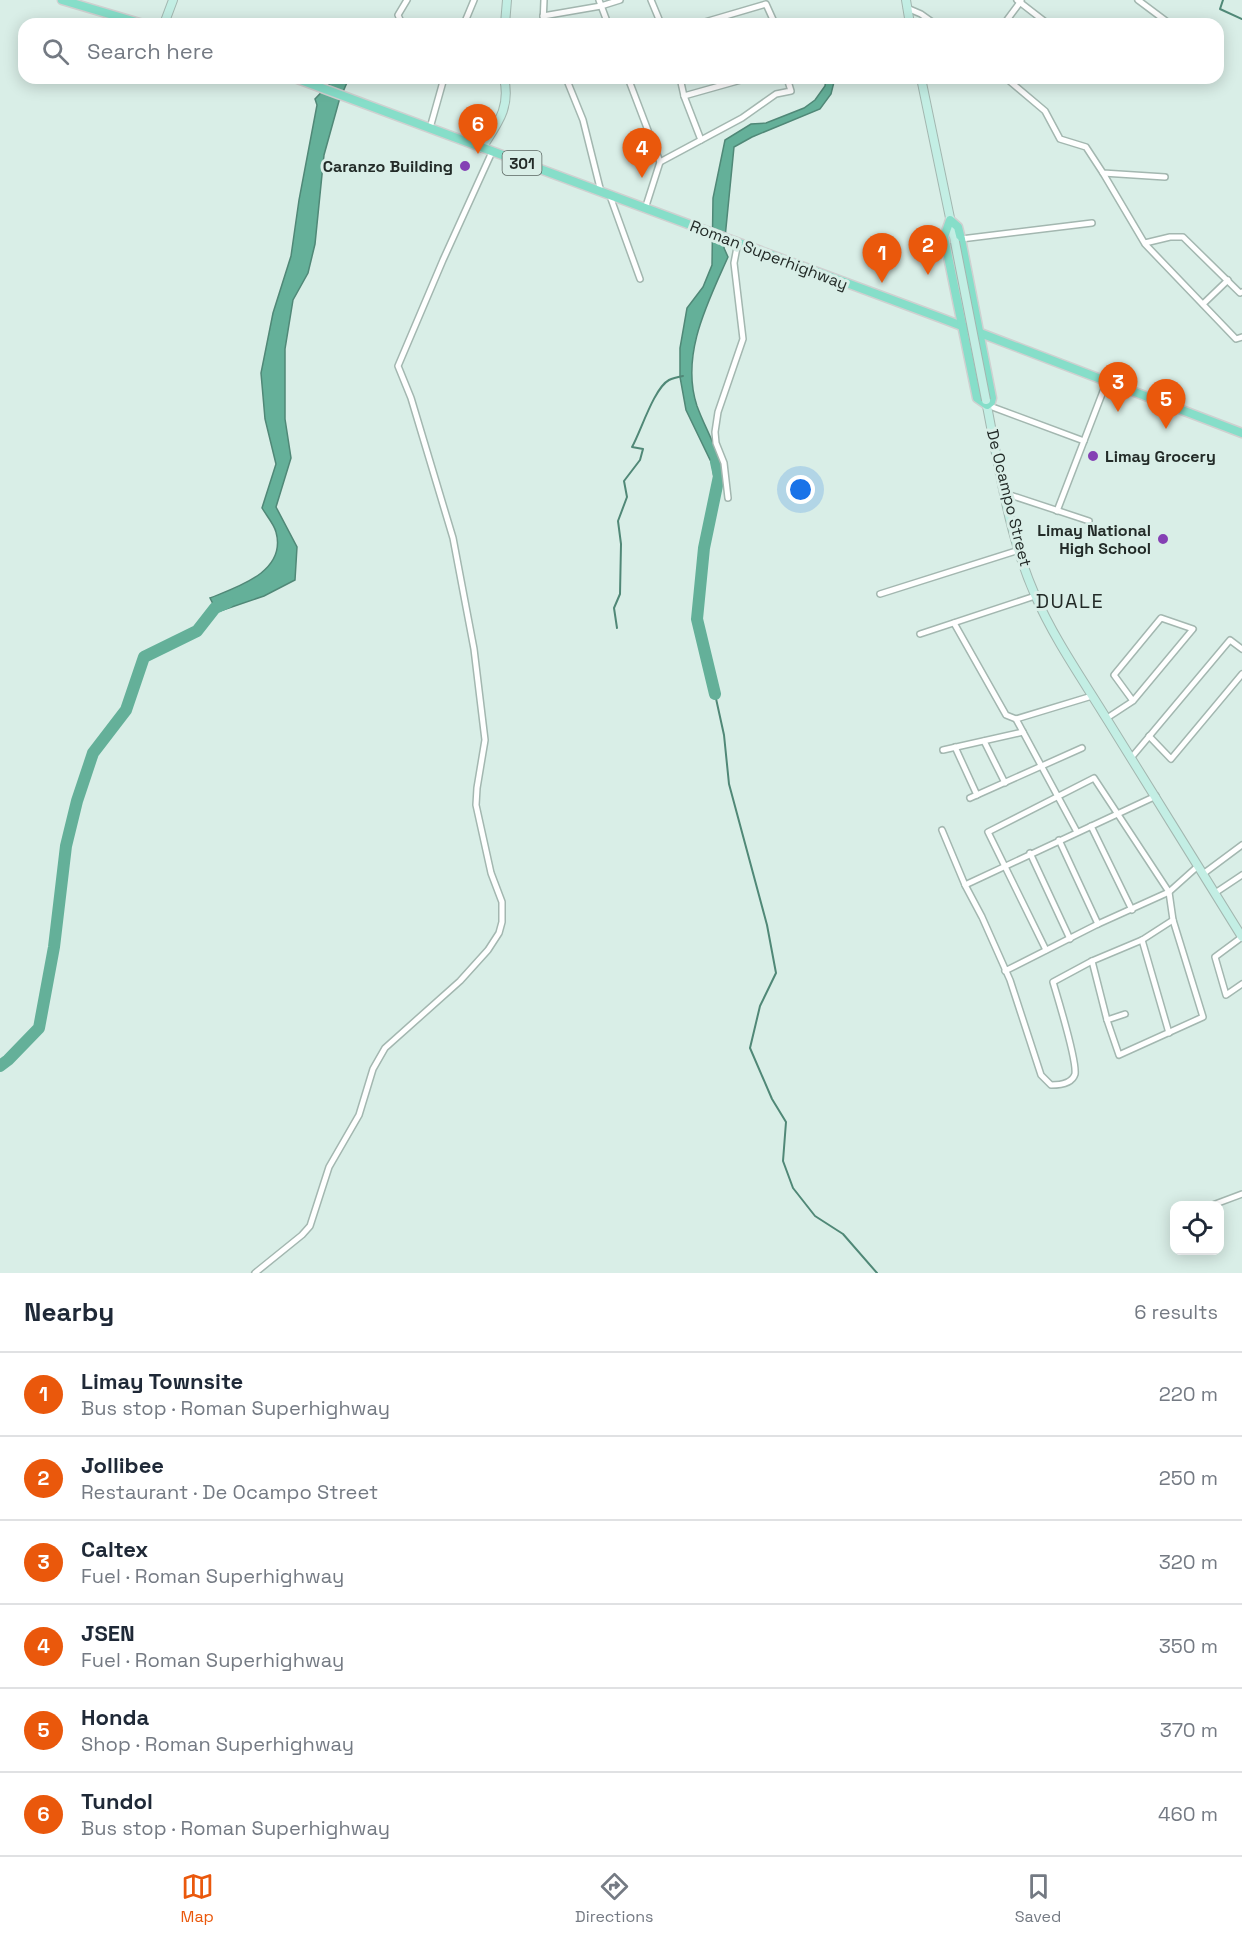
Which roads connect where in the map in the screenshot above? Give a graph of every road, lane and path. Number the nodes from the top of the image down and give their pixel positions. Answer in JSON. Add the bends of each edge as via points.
{"nodes":[{"id":1,"x":62,"y":0,"type":"edge"},
{"id":2,"x":173,"y":0,"type":"edge"},
{"id":3,"x":407,"y":0,"type":"edge"},
{"id":4,"x":474,"y":0,"type":"edge"},
{"id":5,"x":507,"y":0,"type":"edge"},
{"id":6,"x":544,"y":0,"type":"edge"},
{"id":7,"x":620,"y":0,"type":"edge"},
{"id":8,"x":651,"y":0,"type":"edge"},
{"id":9,"x":1138,"y":0,"type":"edge"},
{"id":10,"x":1020,"y":1,"type":"edge"},
{"id":11,"x":600,"y":3,"type":"edge"},
{"id":12,"x":906,"y":4,"type":"edge"},
{"id":13,"x":543,"y":16,"type":"joint"},
{"id":14,"x":123,"y":18,"type":"edge"},
{"id":15,"x":166,"y":18,"type":"edge"},
{"id":16,"x":399,"y":18,"type":"edge"},
{"id":17,"x":466,"y":18,"type":"edge"},
{"id":18,"x":506,"y":18,"type":"edge"},
{"id":19,"x":606,"y":18,"type":"edge"},
{"id":20,"x":658,"y":18,"type":"edge"},
{"id":21,"x":718,"y":18,"type":"edge"},
{"id":22,"x":772,"y":18,"type":"edge"},
{"id":23,"x":927,"y":18,"type":"edge"},
{"id":24,"x":1008,"y":18,"type":"edge"},
{"id":25,"x":1041,"y":18,"type":"edge"},
{"id":26,"x":1162,"y":18,"type":"edge"},
{"id":27,"x":312,"y":84,"type":"edge"},
{"id":28,"x":442,"y":84,"type":"edge"},
{"id":29,"x":505,"y":84,"type":"edge"},
{"id":30,"x":568,"y":84,"type":"edge"},
{"id":31,"x":630,"y":84,"type":"edge"},
{"id":32,"x":681,"y":84,"type":"edge"},
{"id":33,"x":727,"y":84,"type":"edge"},
{"id":34,"x":789,"y":84,"type":"edge"},
{"id":35,"x":922,"y":84,"type":"edge"},
{"id":36,"x":1013,"y":84,"type":"edge"},
{"id":37,"x":684,"y":96,"type":"junction"},
{"id":38,"x":429,"y":129,"type":"junction"},
{"id":39,"x":701,"y":140,"type":"junction"},
{"id":40,"x":482,"y":148,"type":"junction"},
{"id":41,"x":492,"y":152,"type":"junction"},
{"id":42,"x":660,"y":162,"type":"junction"},
{"id":43,"x":1103,"y":173,"type":"junction"},
{"id":44,"x":1165,"y":177,"type":"dead end"},
{"id":45,"x":601,"y":192,"type":"junction"},
{"id":46,"x":610,"y":196,"type":"junction"},
{"id":47,"x":645,"y":209,"type":"junction"},
{"id":48,"x":950,"y":220,"type":"junction"},
{"id":49,"x":1092,"y":223,"type":"dead end"},
{"id":50,"x":958,"y":241,"type":"junction"},
{"id":51,"x":738,"y":242,"type":"junction"},
{"id":52,"x":1145,"y":243,"type":"junction"},
{"id":53,"x":639,"y":279,"type":"dead end"},
{"id":54,"x":1228,"y":280,"type":"junction"},
{"id":55,"x":1242,"y":292,"type":"edge"},
{"id":56,"x":1203,"y":304,"type":"junction"},
{"id":57,"x":963,"y":328,"type":"junction"},
{"id":58,"x":981,"y":334,"type":"junction"},
{"id":59,"x":1242,"y":337,"type":"edge"},
{"id":60,"x":1107,"y":381,"type":"junction"},
{"id":61,"x":986,"y":403,"type":"junction"},
{"id":62,"x":1242,"y":433,"type":"edge"},
{"id":63,"x":1084,"y":441,"type":"junction"},
{"id":64,"x":1004,"y":493,"type":"junction"},
{"id":65,"x":728,"y":498,"type":"dead end"},
{"id":66,"x":1057,"y":511,"type":"junction"},
{"id":67,"x":1089,"y":521,"type":"dead end"},
{"id":68,"x":1019,"y":550,"type":"junction"},
{"id":69,"x":880,"y":594,"type":"dead end"},
{"id":70,"x":1035,"y":596,"type":"junction"},
{"id":71,"x":954,"y":623,"type":"junction"},
{"id":72,"x":920,"y":634,"type":"dead end"},
{"id":73,"x":1242,"y":649,"type":"edge"},
{"id":74,"x":1242,"y":674,"type":"edge"},
{"id":75,"x":1092,"y":696,"type":"junction"},
{"id":76,"x":1133,"y":701,"type":"junction"},
{"id":77,"x":1107,"y":718,"type":"junction"},
{"id":78,"x":1016,"y":719,"type":"junction"},
{"id":79,"x":1023,"y":732,"type":"junction"},
{"id":80,"x":1149,"y":736,"type":"junction"},
{"id":81,"x":984,"y":741,"type":"junction"},
{"id":82,"x":955,"y":747,"type":"junction"},
{"id":83,"x":1082,"y":748,"type":"dead end"},
{"id":84,"x":943,"y":750,"type":"dead end"},
{"id":85,"x":1131,"y":758,"type":"junction"},
{"id":86,"x":1042,"y":766,"type":"junction"},
{"id":87,"x":1005,"y":783,"type":"junction"},
{"id":88,"x":977,"y":795,"type":"junction"},
{"id":89,"x":1057,"y":796,"type":"junction"},
{"id":90,"x":1156,"y":796,"type":"junction"},
{"id":91,"x":970,"y":798,"type":"dead end"},
{"id":92,"x":1118,"y":814,"type":"junction"},
{"id":93,"x":1091,"y":826,"type":"junction"},
{"id":94,"x":942,"y":830,"type":"dead end"},
{"id":95,"x":1077,"y":832,"type":"junction"},
{"id":96,"x":1059,"y":840,"type":"junction"},
{"id":97,"x":1242,"y":845,"type":"edge"},
{"id":98,"x":1030,"y":853,"type":"junction"},
{"id":99,"x":1005,"y":865,"type":"junction"},
{"id":100,"x":1198,"y":866,"type":"junction"},
{"id":101,"x":1203,"y":874,"type":"junction"},
{"id":102,"x":1242,"y":875,"type":"edge"},
{"id":103,"x":964,"y":885,"type":"junction"},
{"id":104,"x":1169,"y":892,"type":"junction"},
{"id":105,"x":1215,"y":893,"type":"junction"},
{"id":106,"x":1132,"y":910,"type":"junction"},
{"id":107,"x":1173,"y":920,"type":"junction"},
{"id":108,"x":1098,"y":924,"type":"junction"},
{"id":109,"x":1242,"y":937,"type":"edge"},
{"id":110,"x":1070,"y":939,"type":"junction"},
{"id":111,"x":1142,"y":940,"type":"junction"},
{"id":112,"x":1046,"y":950,"type":"junction"},
{"id":113,"x":1092,"y":961,"type":"junction"},
{"id":114,"x":1005,"y":971,"type":"junction"},
{"id":115,"x":1242,"y":984,"type":"edge"},
{"id":116,"x":1125,"y":1014,"type":"dead end"},
{"id":117,"x":1107,"y":1020,"type":"junction"},
{"id":118,"x":1168,"y":1033,"type":"junction"},
{"id":119,"x":1241,"y":1196,"type":"edge"},
{"id":120,"x":1224,"y":1201,"type":"edge"},
{"id":121,"x":255,"y":1273,"type":"edge"}],
"edges":[{"from":1,"to":14,"type":"main road"},
{"from":2,"to":15,"type":"street"},
{"from":3,"to":16,"type":"street"},
{"from":4,"to":17,"type":"street"},
{"from":5,"to":18,"type":"street"},
{"from":6,"to":13,"type":"street"},
{"from":7,"to":11,"type":"street"},
{"from":8,"to":20,"type":"street"},
{"from":9,"to":26,"type":"street"},
{"from":10,"to":24,"type":"street"},
{"from":10,"to":25,"type":"street"},
{"from":11,"to":13,"type":"street"},
{"from":11,"to":19,"type":"street"},
{"from":12,"to":23,"type":"street"},
{"from":21,"to":22,"type":"street","via":[[766,4]]},
{"from":27,"to":38,"type":"main road","name":"Roman Superhighway","number":"301"},
{"from":28,"to":38,"type":"street"},
{"from":29,"to":40,"type":"street","via":[[506,105]]},
{"from":30,"to":45,"type":"street","via":[[583,120]]},
{"from":31,"to":42,"type":"street"},
{"from":32,"to":37,"type":"street"},
{"from":33,"to":37,"type":"street"},
{"from":34,"to":39,"type":"street","via":[[791,91],[776,94]]},
{"from":35,"to":48,"type":"street"},
{"from":36,"to":43,"type":"street","via":[[1045,111],[1060,139],[1086,147]]},
{"from":37,"to":39,"type":"street"},
{"from":38,"to":40,"type":"main road","name":"Roman Superhighway","number":"301"},
{"from":39,"to":42,"type":"street"},
{"from":40,"to":41,"type":"main road","name":"Roman Superhighway","number":"301"},
{"from":41,"to":45,"type":"main road","name":"Roman Superhighway","number":"301"},
{"from":41,"to":121,"type":"street","via":[[398,366],[453,538],[474,649],[484,740],[476,805],[491,873],[502,902],[502,922],[488,950],[467,973],[385,1048],[373,1069],[359,1115],[329,1167],[310,1226]]},
{"from":42,"to":47,"type":"street"},
{"from":43,"to":44,"type":"street"},
{"from":43,"to":52,"type":"street"},
{"from":45,"to":46,"type":"main road","name":"Roman Superhighway","number":"301"},
{"from":46,"to":47,"type":"main road","name":"Roman Superhighway","number":"301"},
{"from":46,"to":53,"type":"street"},
{"from":47,"to":51,"type":"main road","name":"Roman Superhighway","number":"301"},
{"from":48,"to":50,"type":"main road","via":[[956,224]]},
{"from":48,"to":57,"type":"main road","via":[[944,237]]},
{"from":49,"to":50,"type":"street"},
{"from":50,"to":58,"type":"main road"},
{"from":50,"to":61,"type":"street","name":"De Ocampo Street","bridge":true},
{"from":51,"to":57,"type":"main road","name":"Roman Superhighway","number":"301"},
{"from":51,"to":65,"type":"street","via":[[735,263],[743,339],[715,432]]},
{"from":52,"to":54,"type":"street","via":[[1184,237]]},
{"from":52,"to":56,"type":"street"},
{"from":54,"to":55,"type":"street"},
{"from":54,"to":56,"type":"street"},
{"from":56,"to":59,"type":"street","via":[[1236,339]]},
{"from":57,"to":58,"type":"main road","name":"Roman Superhighway","number":"301"},
{"from":57,"to":61,"type":"main road","via":[[977,399]]},
{"from":58,"to":60,"type":"main road","name":"Roman Superhighway","number":"301"},
{"from":58,"to":61,"type":"main road","via":[[992,398]]},
{"from":60,"to":62,"type":"main road","name":"Roman Superhighway","number":"301"},
{"from":60,"to":63,"type":"street"},
{"from":61,"to":63,"type":"street"},
{"from":61,"to":64,"type":"street","name":"De Ocampo Street"},
{"from":63,"to":66,"type":"street"},
{"from":64,"to":66,"type":"street"},
{"from":64,"to":68,"type":"street","name":"De Ocampo Street"},
{"from":66,"to":67,"type":"street"},
{"from":68,"to":69,"type":"street"},
{"from":68,"to":70,"type":"street","name":"De Ocampo Street"},
{"from":70,"to":71,"type":"street"},
{"from":70,"to":75,"type":"street","name":"De Ocampo Street"},
{"from":71,"to":72,"type":"street"},
{"from":71,"to":78,"type":"street","via":[[1006,715]]},
{"from":73,"to":80,"type":"street","via":[[1230,640]]},
{"from":74,"to":80,"type":"street","via":[[1171,759]]},
{"from":75,"to":77,"type":"street","name":"De Ocampo Street"},
{"from":75,"to":78,"type":"street"},
{"from":76,"to":76,"type":"street","via":[[1163,665],[1193,629],[1161,618],[1114,675]]},
{"from":76,"to":77,"type":"street"},
{"from":77,"to":85,"type":"street","name":"De Ocampo Street"},
{"from":78,"to":79,"type":"street"},
{"from":79,"to":81,"type":"street"},
{"from":79,"to":86,"type":"street"},
{"from":80,"to":85,"type":"street"},
{"from":81,"to":82,"type":"street"},
{"from":81,"to":87,"type":"street"},
{"from":82,"to":84,"type":"street"},
{"from":82,"to":88,"type":"street"},
{"from":83,"to":86,"type":"street"},
{"from":85,"to":90,"type":"street","name":"De Ocampo Street"},
{"from":86,"to":87,"type":"street"},
{"from":86,"to":89,"type":"street"},
{"from":87,"to":88,"type":"street"},
{"from":88,"to":91,"type":"street"},
{"from":89,"to":92,"type":"street","via":[[1094,778]]},
{"from":89,"to":95,"type":"street"},
{"from":89,"to":99,"type":"street","via":[[988,832]]},
{"from":90,"to":92,"type":"street"},
{"from":90,"to":100,"type":"street","name":"De Ocampo Street"},
{"from":92,"to":93,"type":"street"},
{"from":92,"to":104,"type":"street"},
{"from":93,"to":95,"type":"street"},
{"from":93,"to":106,"type":"street"},
{"from":94,"to":103,"type":"street"},
{"from":95,"to":96,"type":"street"},
{"from":96,"to":98,"type":"street"},
{"from":96,"to":108,"type":"street"},
{"from":97,"to":101,"type":"street"},
{"from":98,"to":99,"type":"street"},
{"from":98,"to":110,"type":"street"},
{"from":99,"to":103,"type":"street"},
{"from":99,"to":112,"type":"street"},
{"from":100,"to":101,"type":"street","name":"De Ocampo Street"},
{"from":100,"to":104,"type":"street"},
{"from":101,"to":105,"type":"street","name":"De Ocampo Street"},
{"from":102,"to":105,"type":"street"},
{"from":103,"to":114,"type":"street"},
{"from":104,"to":106,"type":"street"},
{"from":104,"to":107,"type":"street"},
{"from":105,"to":109,"type":"street","name":"De Ocampo Street"},
{"from":106,"to":108,"type":"street"},
{"from":107,"to":111,"type":"street"},
{"from":107,"to":118,"type":"street","via":[[1203,1017]]},
{"from":108,"to":110,"type":"street"},
{"from":109,"to":115,"type":"street","via":[[1215,957],[1226,995]]},
{"from":110,"to":112,"type":"street"},
{"from":111,"to":113,"type":"street"},
{"from":111,"to":118,"type":"street"},
{"from":112,"to":114,"type":"street"},
{"from":113,"to":114,"type":"street","via":[[1053,982],[1075,1074],[1062,1084],[1051,1085],[1041,1075]]},
{"from":113,"to":117,"type":"street"},
{"from":116,"to":117,"type":"street"},
{"from":117,"to":118,"type":"street","via":[[1119,1055]]},
{"from":119,"to":120,"type":"street"}]}
